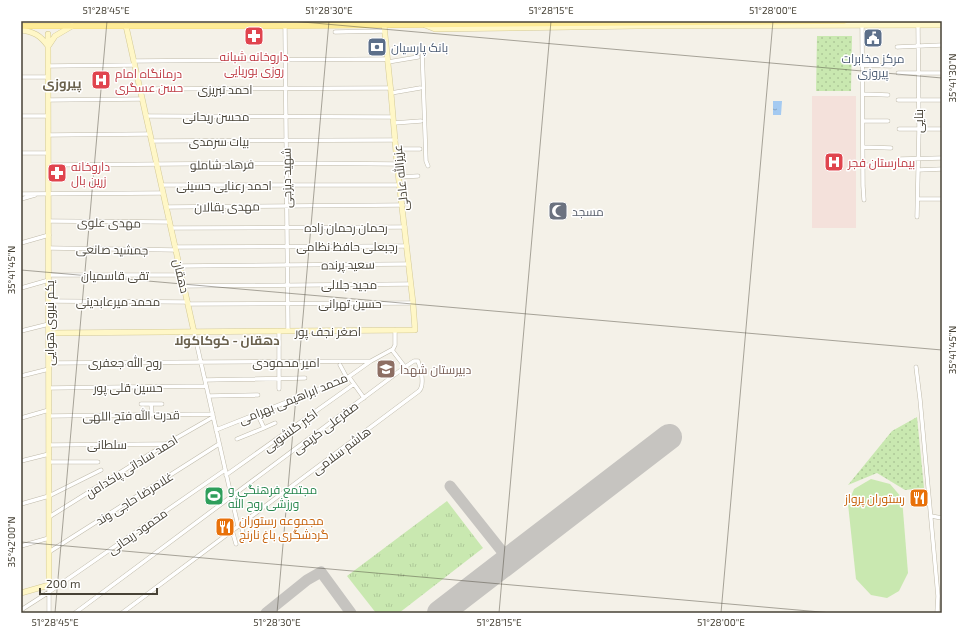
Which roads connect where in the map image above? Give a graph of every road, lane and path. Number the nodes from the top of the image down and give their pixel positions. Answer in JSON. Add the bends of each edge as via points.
{"nodes":[{"id":1,"x":844,"y":21,"type":"edge"},
{"id":2,"x":585,"y":22,"type":"edge"},
{"id":3,"x":648,"y":22,"type":"junction"},
{"id":4,"x":125,"y":23,"type":"edge"},
{"id":5,"x":351,"y":23,"type":"edge"},
{"id":6,"x":918,"y":23,"type":"edge"},
{"id":7,"x":862,"y":24,"type":"edge"},
{"id":8,"x":424,"y":25,"type":"junction"},
{"id":9,"x":939,"y":25,"type":"edge"},
{"id":10,"x":21,"y":26,"type":"edge"},
{"id":11,"x":72,"y":26,"type":"junction"},
{"id":12,"x":285,"y":26,"type":"junction"},
{"id":13,"x":384,"y":26,"type":"edge"},
{"id":14,"x":636,"y":26,"type":"junction"},
{"id":15,"x":21,"y":30,"type":"edge"},
{"id":16,"x":334,"y":32,"type":"dead end"},
{"id":17,"x":48,"y":34,"type":"dead end"},
{"id":18,"x":942,"y":45,"type":"edge"},
{"id":19,"x":48,"y":46,"type":"junction"},
{"id":20,"x":918,"y":46,"type":"junction"},
{"id":21,"x":897,"y":47,"type":"dead end"},
{"id":22,"x":422,"y":48,"type":"dead end"},
{"id":23,"x":418,"y":57,"type":"dead end"},
{"id":24,"x":285,"y":60,"type":"junction"},
{"id":25,"x":388,"y":60,"type":"junction"},
{"id":26,"x":134,"y":63,"type":"junction"},
{"id":27,"x":48,"y":66,"type":"junction"},
{"id":28,"x":862,"y":66,"type":"junction"},
{"id":29,"x":891,"y":66,"type":"dead end"},
{"id":30,"x":918,"y":72,"type":"junction"},
{"id":31,"x":898,"y":73,"type":"dead end"},
{"id":32,"x":942,"y":73,"type":"edge"},
{"id":33,"x":21,"y":77,"type":"edge"},
{"id":34,"x":48,"y":77,"type":"junction"},
{"id":35,"x":420,"y":88,"type":"dead end"},
{"id":36,"x":140,"y":89,"type":"junction"},
{"id":37,"x":286,"y":89,"type":"junction"},
{"id":38,"x":391,"y":91,"type":"junction"},
{"id":39,"x":863,"y":94,"type":"junction"},
{"id":40,"x":888,"y":95,"type":"dead end"},
{"id":41,"x":142,"y":99,"type":"junction"},
{"id":42,"x":48,"y":100,"type":"junction"},
{"id":43,"x":898,"y":100,"type":"dead end"},
{"id":44,"x":942,"y":100,"type":"edge"},
{"id":45,"x":918,"y":101,"type":"junction"},
{"id":46,"x":21,"y":116,"type":"edge"},
{"id":47,"x":48,"y":116,"type":"junction"},
{"id":48,"x":146,"y":116,"type":"junction"},
{"id":49,"x":286,"y":117,"type":"junction"},
{"id":50,"x":393,"y":117,"type":"junction"},
{"id":51,"x":421,"y":121,"type":"dead end"},
{"id":52,"x":863,"y":121,"type":"junction"},
{"id":53,"x":888,"y":121,"type":"dead end"},
{"id":54,"x":394,"y":123,"type":"junction"},
{"id":55,"x":899,"y":129,"type":"dead end"},
{"id":56,"x":919,"y":129,"type":"junction"},
{"id":57,"x":942,"y":129,"type":"edge"},
{"id":58,"x":150,"y":134,"type":"junction"},
{"id":59,"x":48,"y":135,"type":"junction"},
{"id":60,"x":396,"y":140,"type":"junction"},
{"id":61,"x":152,"y":141,"type":"junction"},
{"id":62,"x":286,"y":141,"type":"junction"},
{"id":63,"x":863,"y":147,"type":"junction"},
{"id":64,"x":891,"y":148,"type":"dead end"},
{"id":65,"x":420,"y":149,"type":"dead end"},
{"id":66,"x":396,"y":150,"type":"junction"},
{"id":67,"x":21,"y":153,"type":"edge"},
{"id":68,"x":48,"y":153,"type":"junction"},
{"id":69,"x":942,"y":158,"type":"edge"},
{"id":70,"x":918,"y":159,"type":"junction"},
{"id":71,"x":901,"y":160,"type":"dead end"},
{"id":72,"x":286,"y":163,"type":"junction"},
{"id":73,"x":157,"y":164,"type":"junction"},
{"id":74,"x":397,"y":164,"type":"junction"},
{"id":75,"x":48,"y":165,"type":"junction"},
{"id":76,"x":863,"y":165,"type":"junction"},
{"id":77,"x":892,"y":165,"type":"dead end"},
{"id":78,"x":428,"y":166,"type":"dead end"},
{"id":79,"x":942,"y":169,"type":"edge"},
{"id":80,"x":918,"y":170,"type":"junction"},
{"id":81,"x":418,"y":176,"type":"dead end"},
{"id":82,"x":399,"y":177,"type":"junction"},
{"id":83,"x":286,"y":185,"type":"junction"},
{"id":84,"x":401,"y":185,"type":"junction"},
{"id":85,"x":162,"y":186,"type":"junction"},
{"id":86,"x":164,"y":193,"type":"junction"},
{"id":87,"x":21,"y":194,"type":"edge"},
{"id":88,"x":39,"y":194,"type":"junction"},
{"id":89,"x":48,"y":194,"type":"junction"},
{"id":90,"x":942,"y":198,"type":"edge"},
{"id":91,"x":21,"y":199,"type":"edge"},
{"id":92,"x":918,"y":199,"type":"junction"},
{"id":93,"x":864,"y":200,"type":"dead end"},
{"id":94,"x":287,"y":205,"type":"junction"},
{"id":95,"x":403,"y":205,"type":"junction"},
{"id":96,"x":166,"y":207,"type":"junction"},
{"id":97,"x":917,"y":217,"type":"dead end"},
{"id":98,"x":48,"y":221,"type":"junction"},
{"id":99,"x":171,"y":225,"type":"junction"},
{"id":100,"x":405,"y":226,"type":"junction"},
{"id":101,"x":287,"y":227,"type":"junction"},
{"id":102,"x":48,"y":235,"type":"junction"},
{"id":103,"x":21,"y":243,"type":"edge"},
{"id":104,"x":287,"y":246,"type":"junction"},
{"id":105,"x":407,"y":246,"type":"junction"},
{"id":106,"x":48,"y":248,"type":"junction"},
{"id":107,"x":176,"y":248,"type":"junction"},
{"id":108,"x":409,"y":264,"type":"junction"},
{"id":109,"x":287,"y":265,"type":"junction"},
{"id":110,"x":180,"y":266,"type":"junction"},
{"id":111,"x":182,"y":275,"type":"junction"},
{"id":112,"x":49,"y":278,"type":"junction"},
{"id":113,"x":411,"y":284,"type":"junction"},
{"id":114,"x":288,"y":285,"type":"junction"},
{"id":115,"x":184,"y":286,"type":"junction"},
{"id":116,"x":21,"y":288,"type":"edge"},
{"id":117,"x":49,"y":301,"type":"junction"},
{"id":118,"x":188,"y":303,"type":"junction"},
{"id":119,"x":288,"y":303,"type":"junction"},
{"id":120,"x":413,"y":303,"type":"junction"},
{"id":121,"x":49,"y":324,"type":"junction"},
{"id":122,"x":395,"y":330,"type":"junction"},
{"id":123,"x":415,"y":330,"type":"joint"},
{"id":124,"x":21,"y":331,"type":"edge"},
{"id":125,"x":279,"y":331,"type":"junction"},
{"id":126,"x":288,"y":331,"type":"junction"},
{"id":127,"x":194,"y":332,"type":"junction"},
{"id":128,"x":49,"y":333,"type":"junction"},
{"id":129,"x":392,"y":350,"type":"junction"},
{"id":130,"x":49,"y":362,"type":"junction"},
{"id":131,"x":201,"y":362,"type":"junction"},
{"id":132,"x":279,"y":362,"type":"junction"},
{"id":133,"x":371,"y":362,"type":"junction"},
{"id":134,"x":340,"y":365,"type":"dead end"},
{"id":135,"x":405,"y":367,"type":"junction"},
{"id":136,"x":916,"y":367,"type":"dead end"},
{"id":137,"x":49,"y":369,"type":"junction"},
{"id":138,"x":21,"y":376,"type":"edge"},
{"id":139,"x":348,"y":377,"type":"junction"},
{"id":140,"x":305,"y":378,"type":"dead end"},
{"id":141,"x":279,"y":379,"type":"junction"},
{"id":142,"x":205,"y":380,"type":"junction"},
{"id":143,"x":354,"y":384,"type":"junction"},
{"id":144,"x":206,"y":386,"type":"junction"},
{"id":145,"x":422,"y":386,"type":"joint"},
{"id":146,"x":49,"y":388,"type":"junction"},
{"id":147,"x":278,"y":389,"type":"dead end"},
{"id":148,"x":258,"y":395,"type":"dead end"},
{"id":149,"x":209,"y":396,"type":"junction"},
{"id":150,"x":364,"y":398,"type":"junction"},
{"id":151,"x":141,"y":404,"type":"dead end"},
{"id":152,"x":152,"y":404,"type":"junction"},
{"id":153,"x":162,"y":404,"type":"dead end"},
{"id":154,"x":49,"y":413,"type":"junction"},
{"id":155,"x":257,"y":413,"type":"junction"},
{"id":156,"x":152,"y":415,"type":"junction"},
{"id":157,"x":213,"y":415,"type":"junction"},
{"id":158,"x":21,"y":418,"type":"edge"},
{"id":159,"x":275,"y":423,"type":"dead end"},
{"id":160,"x":264,"y":428,"type":"junction"},
{"id":161,"x":216,"y":430,"type":"junction"},
{"id":162,"x":237,"y":439,"type":"dead end"},
{"id":163,"x":166,"y":444,"type":"junction"},
{"id":164,"x":219,"y":444,"type":"junction"},
{"id":165,"x":49,"y":445,"type":"junction"},
{"id":166,"x":49,"y":454,"type":"junction"},
{"id":167,"x":21,"y":461,"type":"edge"},
{"id":168,"x":49,"y":462,"type":"junction"},
{"id":169,"x":98,"y":462,"type":"dead end"},
{"id":170,"x":101,"y":470,"type":"dead end"},
{"id":171,"x":225,"y":470,"type":"junction"},
{"id":172,"x":226,"y":475,"type":"junction"},
{"id":173,"x":49,"y":496,"type":"junction"},
{"id":174,"x":231,"y":498,"type":"junction"},
{"id":175,"x":21,"y":504,"type":"edge"},
{"id":176,"x":931,"y":516,"type":"junction"},
{"id":177,"x":49,"y":517,"type":"junction"},
{"id":178,"x":942,"y":518,"type":"edge"},
{"id":179,"x":239,"y":525,"type":"junction"},
{"id":180,"x":232,"y":530,"type":"junction"},
{"id":181,"x":49,"y":538,"type":"junction"},
{"id":182,"x":244,"y":538,"type":"dead end"},
{"id":183,"x":236,"y":544,"type":"dead end"},
{"id":184,"x":21,"y":546,"type":"edge"},
{"id":185,"x":49,"y":552,"type":"junction"},
{"id":186,"x":49,"y":585,"type":"junction"},
{"id":187,"x":49,"y":592,"type":"junction"},
{"id":188,"x":21,"y":593,"type":"edge"},
{"id":189,"x":21,"y":610,"type":"edge"},
{"id":190,"x":49,"y":613,"type":"edge"},
{"id":191,"x":75,"y":613,"type":"edge"},
{"id":192,"x":122,"y":613,"type":"edge"},
{"id":193,"x":937,"y":613,"type":"edge"}],
"edges":[{"from":1,"to":3,"type":"main road"},
{"from":2,"to":3,"type":"main road"},
{"from":2,"to":8,"type":"main road"},
{"from":3,"to":14,"type":"main road"},
{"from":4,"to":11,"type":"main road"},
{"from":4,"to":12,"type":"main road"},
{"from":4,"to":26,"type":"main road","name":"دهقان"},
{"from":5,"to":12,"type":"main road"},
{"from":5,"to":13,"type":"main road"},
{"from":6,"to":7,"type":"main road"},
{"from":6,"to":9,"type":"main road"},
{"from":6,"to":20,"type":"street","name":"بنایی"},
{"from":7,"to":14,"type":"main road"},
{"from":7,"to":28,"type":"street"},
{"from":8,"to":13,"type":"main road"},
{"from":8,"to":14,"type":"main road","via":[[435,29]]},
{"from":10,"to":11,"type":"main road"},
{"from":11,"to":19,"type":"main road","via":[[55,36]]},
{"from":12,"to":24,"type":"street","name":"شهید دیزجی"},
{"from":13,"to":16,"type":"street"},
{"from":13,"to":25,"type":"main road","name":"عزیزالله عادلی"},
{"from":15,"to":19,"type":"main road","via":[[32,31],[42,37]]},
{"from":17,"to":19,"type":"main road","name":"یکم نیروی هوایی"},
{"from":18,"to":20,"type":"street"},
{"from":19,"to":27,"type":"main road","name":"یکم نیروی هوایی"},
{"from":20,"to":21,"type":"street"},
{"from":20,"to":30,"type":"street","name":"بنایی"},
{"from":22,"to":78,"type":"street"},
{"from":23,"to":25,"type":"street"},
{"from":24,"to":25,"type":"street"},
{"from":24,"to":26,"type":"street"},
{"from":24,"to":37,"type":"street","name":"شهید دیزجی"},
{"from":25,"to":38,"type":"main road","name":"عزیزالله عادلی"},
{"from":26,"to":27,"type":"street"},
{"from":26,"to":36,"type":"main road","name":"دهقان"},
{"from":27,"to":34,"type":"main road","name":"یکم نیروی هوایی"},
{"from":28,"to":29,"type":"street"},
{"from":28,"to":39,"type":"street"},
{"from":30,"to":31,"type":"street"},
{"from":30,"to":32,"type":"street"},
{"from":30,"to":45,"type":"street","name":"بنایی"},
{"from":33,"to":34,"type":"street"},
{"from":34,"to":42,"type":"main road","name":"یکم نیروی هوایی"},
{"from":35,"to":38,"type":"street","name":"احمد تبریزی"},
{"from":36,"to":37,"type":"street","name":"احمد تبریزی"},
{"from":36,"to":41,"type":"main road","name":"دهقان"},
{"from":37,"to":38,"type":"street","name":"احمد تبریزی"},
{"from":37,"to":49,"type":"street","name":"شهید دیزجی"},
{"from":38,"to":50,"type":"main road","name":"عزیزالله عادلی"},
{"from":39,"to":40,"type":"street"},
{"from":39,"to":52,"type":"street"},
{"from":41,"to":42,"type":"street"},
{"from":41,"to":48,"type":"main road","name":"دهقان"},
{"from":42,"to":47,"type":"main road","name":"یکم نیروی هوایی"},
{"from":43,"to":45,"type":"street"},
{"from":44,"to":45,"type":"street"},
{"from":45,"to":56,"type":"street","name":"بنایی"},
{"from":46,"to":47,"type":"street"},
{"from":47,"to":59,"type":"main road","name":"یکم نیروی هوایی"},
{"from":48,"to":49,"type":"street","name":"محسن ریحانی"},
{"from":48,"to":58,"type":"main road","name":"دهقان"},
{"from":49,"to":50,"type":"street","name":"محسن ریحانی"},
{"from":49,"to":62,"type":"street","name":"شهید دیزجی"},
{"from":50,"to":54,"type":"main road","name":"عزیزالله عادلی"},
{"from":51,"to":54,"type":"street"},
{"from":52,"to":53,"type":"street"},
{"from":52,"to":63,"type":"street"},
{"from":54,"to":60,"type":"main road","name":"عزیزالله عادلی"},
{"from":55,"to":56,"type":"street"},
{"from":56,"to":57,"type":"street"},
{"from":56,"to":70,"type":"street","name":"بنایی"},
{"from":58,"to":59,"type":"street"},
{"from":58,"to":61,"type":"main road","name":"دهقان"},
{"from":59,"to":68,"type":"main road","name":"یکم نیروی هوایی"},
{"from":60,"to":62,"type":"street","name":"بیات سرمدی"},
{"from":60,"to":66,"type":"main road","name":"عزیزالله عادلی"},
{"from":61,"to":62,"type":"street","name":"بیات سرمدی"},
{"from":61,"to":73,"type":"main road","name":"دهقان"},
{"from":62,"to":72,"type":"street","name":"شهید دیزجی"},
{"from":63,"to":64,"type":"street"},
{"from":63,"to":76,"type":"street"},
{"from":65,"to":66,"type":"street"},
{"from":66,"to":74,"type":"main road","name":"عزیزالله عادلی"},
{"from":67,"to":68,"type":"street"},
{"from":68,"to":75,"type":"main road","name":"یکم نیروی هوایی"},
{"from":69,"to":70,"type":"street"},
{"from":70,"to":71,"type":"street"},
{"from":70,"to":80,"type":"street","name":"بنایی"},
{"from":72,"to":73,"type":"street","name":"فرهاد شاملو"},
{"from":72,"to":74,"type":"street","name":"فرهاد شاملو"},
{"from":72,"to":83,"type":"street","name":"شهید دیزجی"},
{"from":73,"to":75,"type":"street","name":"فرهاد شاملو"},
{"from":73,"to":85,"type":"main road","name":"دهقان"},
{"from":74,"to":82,"type":"main road","name":"عزیزالله عادلی"},
{"from":75,"to":89,"type":"main road","name":"یکم نیروی هوایی"},
{"from":76,"to":77,"type":"street"},
{"from":76,"to":93,"type":"street"},
{"from":79,"to":80,"type":"street"},
{"from":80,"to":92,"type":"street","name":"بنایی"},
{"from":81,"to":82,"type":"street"},
{"from":82,"to":84,"type":"main road","name":"عزیزالله عادلی"},
{"from":83,"to":84,"type":"street","name":"احمد رعنایی حسینی"},
{"from":83,"to":85,"type":"street","name":"احمد رعنایی حسینی"},
{"from":83,"to":94,"type":"street","name":"شهید دیزجی"},
{"from":84,"to":95,"type":"main road","name":"عزیزالله عادلی"},
{"from":85,"to":86,"type":"main road","name":"دهقان"},
{"from":86,"to":89,"type":"street"},
{"from":86,"to":96,"type":"main road","name":"دهقان"},
{"from":87,"to":88,"type":"street"},
{"from":88,"to":89,"type":"street"},
{"from":88,"to":91,"type":"street"},
{"from":89,"to":98,"type":"main road","name":"یکم نیروی هوایی"},
{"from":90,"to":92,"type":"street"},
{"from":92,"to":97,"type":"street","name":"بنایی"},
{"from":94,"to":95,"type":"street","name":"مهدی بقالان"},
{"from":94,"to":96,"type":"street","name":"مهدی بقالان"},
{"from":94,"to":101,"type":"street","name":"شهید دیزجی"},
{"from":95,"to":100,"type":"main road","name":"عزیزالله عادلی"},
{"from":96,"to":99,"type":"main road","name":"دهقان"},
{"from":98,"to":99,"type":"street","name":"مهدی علوی"},
{"from":98,"to":102,"type":"main road","name":"یکم نیروی هوایی"},
{"from":99,"to":101,"type":"street","name":"مهدی علوی"},
{"from":99,"to":107,"type":"main road","name":"دهقان"},
{"from":100,"to":101,"type":"street","name":"رحمان رحمان زاده"},
{"from":100,"to":105,"type":"main road","name":"عزیزالله عادلی"},
{"from":101,"to":104,"type":"street","name":"شهید دیزجی"},
{"from":102,"to":103,"type":"street"},
{"from":102,"to":106,"type":"main road","name":"یکم نیروی هوایی"},
{"from":104,"to":105,"type":"street","name":"رجبعلی حافظ نظامی"},
{"from":104,"to":107,"type":"street","name":"رجبعلی حافظ نظامی"},
{"from":104,"to":109,"type":"street","name":"شهید دیزجی"},
{"from":105,"to":108,"type":"main road","name":"عزیزالله عادلی"},
{"from":106,"to":107,"type":"street","name":"جمشید صانعی"},
{"from":106,"to":112,"type":"main road","name":"یکم نیروی هوایی"},
{"from":107,"to":110,"type":"main road","name":"دهقان"},
{"from":108,"to":109,"type":"street","name":"سعید پرنده"},
{"from":108,"to":113,"type":"main road","name":"عزیزالله عادلی"},
{"from":109,"to":110,"type":"street","name":"سعید پرنده"},
{"from":109,"to":114,"type":"street","name":"شهید دیزجی"},
{"from":110,"to":111,"type":"main road","name":"دهقان"},
{"from":111,"to":112,"type":"street","name":"تقی قاسمیان"},
{"from":111,"to":115,"type":"main road","name":"دهقان"},
{"from":112,"to":116,"type":"street","name":"تقی قاسمیان"},
{"from":112,"to":117,"type":"main road","name":"یکم نیروی هوایی"},
{"from":113,"to":114,"type":"street","name":"مجید جلالی"},
{"from":113,"to":120,"type":"main road","name":"عزیزالله عادلی"},
{"from":114,"to":115,"type":"street","name":"مجید جلالی"},
{"from":114,"to":119,"type":"street","name":"شهید دیزجی"},
{"from":115,"to":118,"type":"main road","name":"دهقان"},
{"from":117,"to":118,"type":"street","name":"محمد میرعابدینی"},
{"from":117,"to":121,"type":"main road","name":"یکم نیروی هوایی"},
{"from":118,"to":119,"type":"street","name":"محمد میرعابدینی"},
{"from":118,"to":127,"type":"main road","name":"دهقان"},
{"from":119,"to":120,"type":"street","name":"حسین تهرانی"},
{"from":119,"to":126,"type":"street","name":"شهید دیزجی"},
{"from":120,"to":123,"type":"main road","name":"عزیزالله عادلی"},
{"from":121,"to":124,"type":"street"},
{"from":121,"to":128,"type":"main road","name":"یکم نیروی هوایی"},
{"from":122,"to":123,"type":"main road","name":"اصغر نجف پور"},
{"from":122,"to":126,"type":"main road","name":"اصغر نجف پور"},
{"from":122,"to":129,"type":"street","via":[[395,346]]},
{"from":125,"to":126,"type":"main road","name":"اصغر نجف پور"},
{"from":125,"to":127,"type":"main road","name":"اصغر نجف پور"},
{"from":125,"to":132,"type":"street"},
{"from":127,"to":128,"type":"main road","name":"اصغر نجف پور"},
{"from":127,"to":131,"type":"street","name":"دهقان"},
{"from":128,"to":130,"type":"main road","name":"یکم نیروی هوایی"},
{"from":129,"to":133,"type":"street","name":"محمد ابراهیمی بهرامی"},
{"from":129,"to":135,"type":"street"},
{"from":130,"to":131,"type":"street","name":"روح الله جعفری"},
{"from":130,"to":137,"type":"main road","name":"یکم نیروی هوایی"},
{"from":131,"to":132,"type":"street","name":"امیر محمودی"},
{"from":131,"to":142,"type":"street","name":"دهقان"},
{"from":132,"to":133,"type":"street","name":"امیر محمودی"},
{"from":132,"to":141,"type":"street"},
{"from":133,"to":139,"type":"street","name":"محمد ابراهیمی بهرامی"},
{"from":134,"to":139,"type":"street"},
{"from":135,"to":145,"type":"street","name":"صفرعلی کریمی","via":[[415,361],[419,364]]},
{"from":135,"to":150,"type":"street","name":"صفرعلی کریمی"},
{"from":136,"to":176,"type":"street"},
{"from":137,"to":138,"type":"street"},
{"from":137,"to":146,"type":"main road","name":"یکم نیروی هوایی"},
{"from":139,"to":143,"type":"street"},
{"from":139,"to":155,"type":"street","name":"محمد ابراهیمی بهرامی"},
{"from":140,"to":141,"type":"street"},
{"from":141,"to":142,"type":"street"},
{"from":141,"to":147,"type":"street"},
{"from":142,"to":144,"type":"street","name":"دهقان"},
{"from":143,"to":150,"type":"street"},
{"from":143,"to":172,"type":"street","name":"اکبر گلشویی"},
{"from":144,"to":146,"type":"street","name":"حسین قلی پور"},
{"from":144,"to":149,"type":"street","name":"دهقان"},
{"from":145,"to":179,"type":"street","name":"هاشم سلامی","via":[[419,391]]},
{"from":146,"to":154,"type":"main road","name":"یکم نیروی هوایی"},
{"from":148,"to":149,"type":"street"},
{"from":149,"to":157,"type":"street","name":"دهقان"},
{"from":150,"to":174,"type":"street","name":"صفرعلی کریمی"},
{"from":151,"to":152,"type":"street"},
{"from":152,"to":153,"type":"street"},
{"from":152,"to":156,"type":"street"},
{"from":154,"to":156,"type":"street","name":"قدرت الله فتح اللهی"},
{"from":154,"to":158,"type":"street","name":"قدرت الله فتح اللهی"},
{"from":154,"to":165,"type":"main road","name":"یکم نیروی هوایی"},
{"from":155,"to":160,"type":"street"},
{"from":155,"to":161,"type":"street","name":"محمد ابراهیمی بهرامی"},
{"from":156,"to":157,"type":"street","name":"قدرت الله فتح اللهی"},
{"from":157,"to":161,"type":"street","name":"دهقان"},
{"from":157,"to":163,"type":"street","name":"احمد ساداتی پاکدامن"},
{"from":159,"to":160,"type":"street"},
{"from":160,"to":162,"type":"street"},
{"from":161,"to":164,"type":"street","name":"دهقان"},
{"from":163,"to":165,"type":"street","name":"سلطانی"},
{"from":163,"to":177,"type":"street","name":"احمد ساداتی پاکدامن"},
{"from":164,"to":171,"type":"street","name":"دهقان"},
{"from":164,"to":185,"type":"street","name":"غلامرضا حاجی وند"},
{"from":165,"to":166,"type":"main road","name":"یکم نیروی هوایی"},
{"from":166,"to":167,"type":"street"},
{"from":166,"to":168,"type":"main road","name":"یکم نیروی هوایی"},
{"from":168,"to":169,"type":"street"},
{"from":168,"to":173,"type":"main road","name":"یکم نیروی هوایی"},
{"from":170,"to":173,"type":"street"},
{"from":171,"to":172,"type":"street","name":"دهقان"},
{"from":171,"to":187,"type":"street","name":"محمود ریحانی"},
{"from":172,"to":174,"type":"street","name":"دهقان"},
{"from":173,"to":175,"type":"street"},
{"from":173,"to":177,"type":"main road","name":"یکم نیروی هوایی"},
{"from":174,"to":179,"type":"street","name":"دهقان"},
{"from":174,"to":191,"type":"street","name":"صفرعلی کریمی"},
{"from":176,"to":178,"type":"street"},
{"from":176,"to":193,"type":"street","via":[[938,596]]},
{"from":177,"to":181,"type":"main road","name":"یکم نیروی هوایی"},
{"from":179,"to":180,"type":"street","name":"هاشم سلامی"},
{"from":179,"to":182,"type":"street","name":"دهقان"},
{"from":180,"to":183,"type":"street"},
{"from":180,"to":192,"type":"street","name":"هاشم سلامی"},
{"from":181,"to":184,"type":"street"},
{"from":181,"to":185,"type":"main road","name":"یکم نیروی هوایی"},
{"from":185,"to":186,"type":"main road","name":"یکم نیروی هوایی"},
{"from":186,"to":187,"type":"street","name":"یکم نیروی هوایی"},
{"from":186,"to":188,"type":"main road"},
{"from":187,"to":189,"type":"street","name":"محمود ریحانی"},
{"from":187,"to":190,"type":"street","name":"یکم نیروی هوایی"}]}
